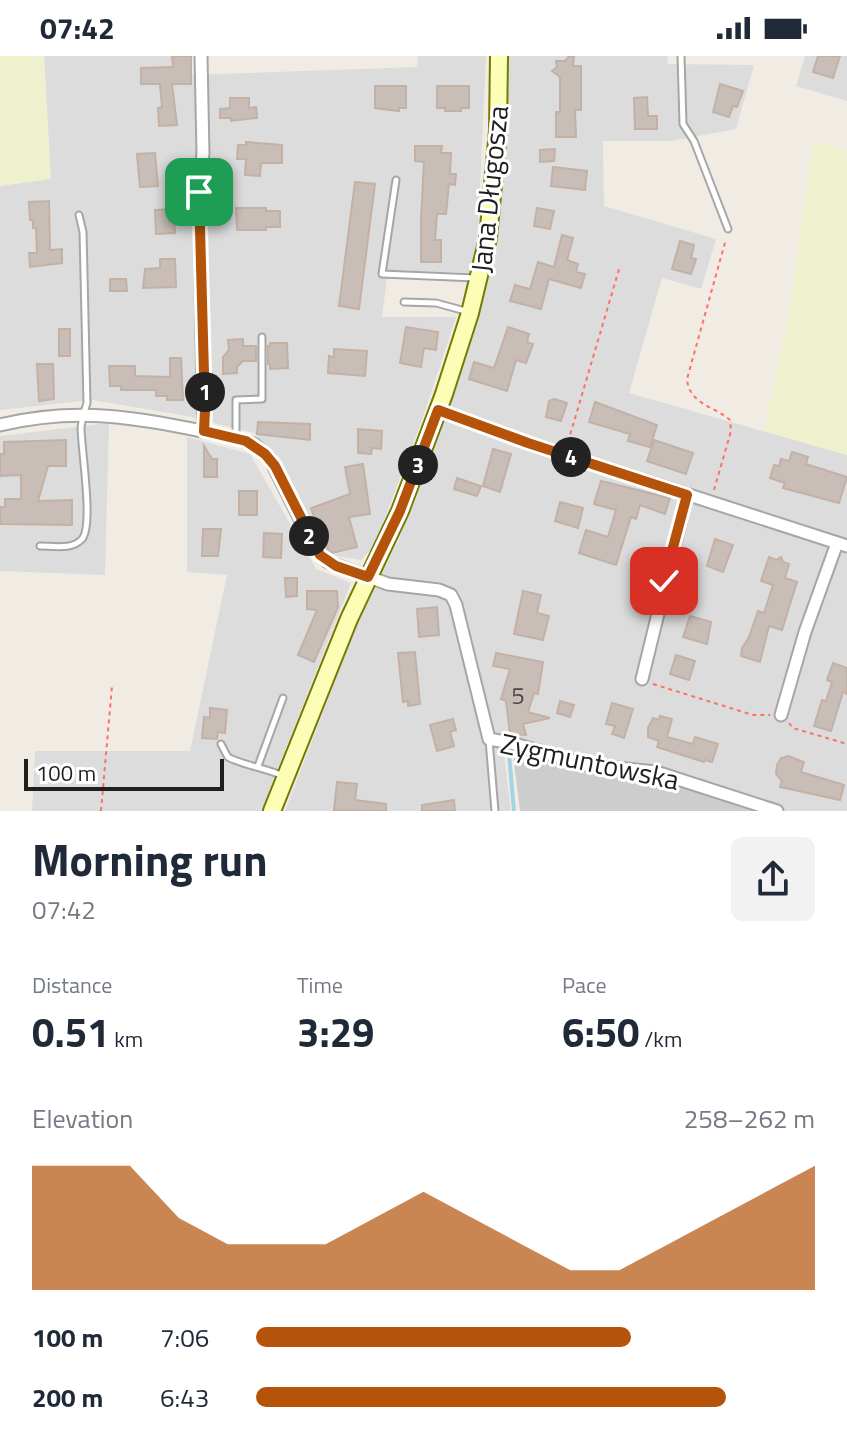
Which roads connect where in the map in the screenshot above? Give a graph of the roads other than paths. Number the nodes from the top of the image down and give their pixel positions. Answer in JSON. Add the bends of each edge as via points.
{"nodes":[{"id":1,"x":201,"y":56,"type":"edge"},
{"id":2,"x":499,"y":56,"type":"edge"},
{"id":3,"x":681,"y":56,"type":"edge"},
{"id":4,"x":396,"y":180,"type":"dead end"},
{"id":5,"x":79,"y":215,"type":"dead end"},
{"id":6,"x":728,"y":229,"type":"road end"},
{"id":7,"x":480,"y":279,"type":"junction"},
{"id":8,"x":404,"y":302,"type":"dead end"},
{"id":9,"x":470,"y":313,"type":"junction"},
{"id":10,"x":262,"y":337,"type":"dead end"},
{"id":11,"x":438,"y":410,"type":"junction"},
{"id":12,"x":83,"y":414,"type":"junction"},
{"id":13,"x":0,"y":425,"type":"edge"},
{"id":14,"x":204,"y":431,"type":"junction"},
{"id":15,"x":236,"y":438,"type":"junction"},
{"id":16,"x":687,"y":495,"type":"junction"},
{"id":17,"x":842,"y":544,"type":"edge"},
{"id":18,"x":40,"y":546,"type":"dead end"},
{"id":19,"x":368,"y":577,"type":"junction"},
{"id":20,"x":642,"y":679,"type":"road end"},
{"id":21,"x":283,"y":698,"type":"dead end"},
{"id":22,"x":781,"y":715,"type":"road end"},
{"id":23,"x":489,"y":739,"type":"junction"},
{"id":24,"x":221,"y":744,"type":"dead end"},
{"id":25,"x":258,"y":766,"type":"junction"},
{"id":26,"x":286,"y":777,"type":"junction"},
{"id":27,"x":272,"y":811,"type":"edge"},
{"id":28,"x":495,"y":811,"type":"edge"},
{"id":29,"x":777,"y":811,"type":"edge"}],
"edges":[{"from":1,"to":14,"type":"street"},
{"from":2,"to":7,"type":"street","name":"Jana Długosza","via":[[496,160]]},
{"from":3,"to":6,"type":"lane","via":[[683,124]]},
{"from":4,"to":7,"type":"lane","via":[[382,274]]},
{"from":5,"to":12,"type":"lane","via":[[87,403]]},
{"from":7,"to":9,"type":"street","name":"Jana Długosza"},
{"from":8,"to":9,"type":"lane","via":[[436,303]]},
{"from":9,"to":11,"type":"street","name":"Jana Długosza"},
{"from":10,"to":15,"type":"lane","via":[[262,399],[236,400]]},
{"from":11,"to":16,"type":"street"},
{"from":11,"to":19,"type":"street","name":"Jana Długosza"},
{"from":12,"to":13,"type":"street"},
{"from":12,"to":14,"type":"street","via":[[112,414]]},
{"from":12,"to":18,"type":"lane","via":[[86,532],[70,546]]},
{"from":14,"to":15,"type":"street"},
{"from":15,"to":19,"type":"street","via":[[254,444],[270,459],[320,555]]},
{"from":16,"to":17,"type":"street"},
{"from":16,"to":20,"type":"street"},
{"from":17,"to":22,"type":"street","via":[[805,632]]},
{"from":19,"to":23,"type":"street","name":"Zygmuntowska","via":[[451,595]]},
{"from":19,"to":26,"type":"street","name":"Jana Długosza"},
{"from":21,"to":25,"type":"lane"},
{"from":23,"to":28,"type":"lane"},
{"from":23,"to":29,"type":"street","name":"Zygmuntowska","via":[[587,765],[656,772]]},
{"from":24,"to":25,"type":"lane","via":[[227,756]]},
{"from":25,"to":26,"type":"lane"},
{"from":26,"to":27,"type":"street","name":"Jana Długosza"}]}
